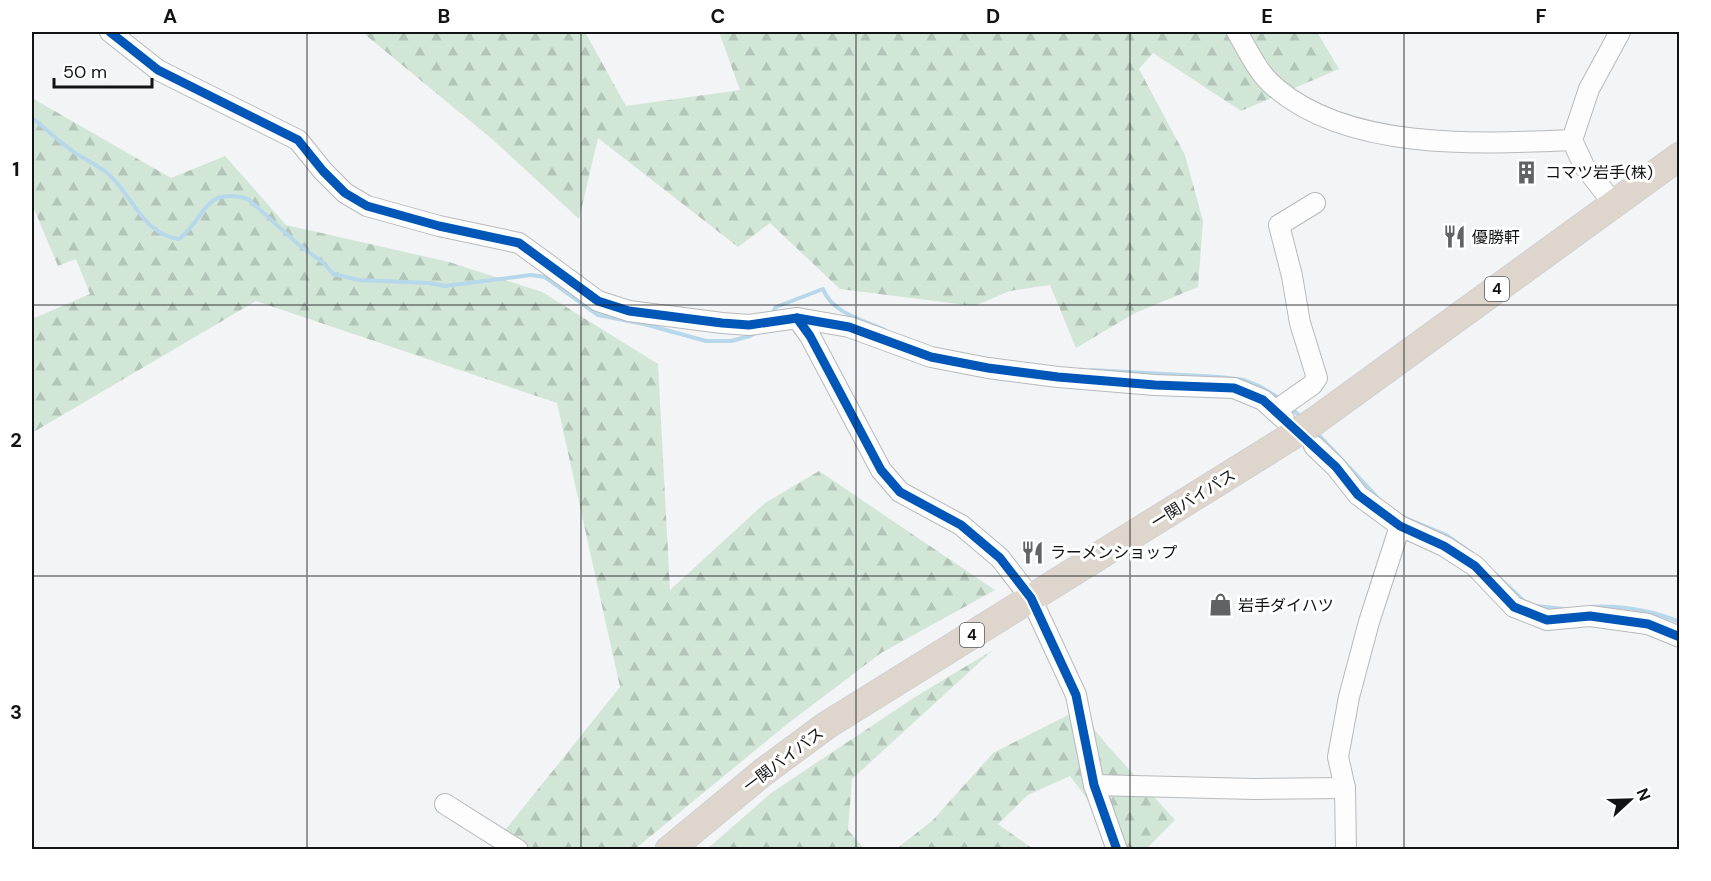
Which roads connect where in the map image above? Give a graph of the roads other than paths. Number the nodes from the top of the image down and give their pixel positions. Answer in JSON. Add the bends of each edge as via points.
{"nodes":[{"id":1,"x":110,"y":32,"type":"edge"},
{"id":2,"x":1237,"y":32,"type":"edge"},
{"id":3,"x":1620,"y":32,"type":"edge"},
{"id":4,"x":1572,"y":140,"type":"junction"},
{"id":5,"x":1680,"y":156,"type":"edge"},
{"id":6,"x":1315,"y":203,"type":"dead end"},
{"id":7,"x":1614,"y":204,"type":"junction"},
{"id":8,"x":797,"y":318,"type":"junction"},
{"id":9,"x":1282,"y":423,"type":"junction"},
{"id":10,"x":1315,"y":434,"type":"junction"},
{"id":11,"x":1400,"y":526,"type":"junction"},
{"id":12,"x":1031,"y":598,"type":"junction"},
{"id":13,"x":1680,"y":637,"type":"edge"},
{"id":14,"x":1094,"y":785,"type":"junction"},
{"id":15,"x":1345,"y":788,"type":"junction"},
{"id":16,"x":445,"y":804,"type":"dead end"},
{"id":17,"x":518,"y":849,"type":"edge"},
{"id":18,"x":669,"y":849,"type":"edge"},
{"id":19,"x":1117,"y":849,"type":"edge"},
{"id":20,"x":1346,"y":849,"type":"edge"}],
"edges":[{"from":1,"to":8,"type":"street","via":[[158,70],[298,141],[345,193],[367,206],[519,243],[598,301],[629,311],[754,324]]},
{"from":2,"to":4,"type":"street","via":[[1273,86],[1298,105],[1327,118],[1384,135],[1415,139]]},
{"from":3,"to":4,"type":"street","via":[[1589,89]]},
{"from":4,"to":7,"type":"street","via":[[1584,166]]},
{"from":5,"to":7,"type":"highway","name":"一関バイパス","number":"4"},
{"from":6,"to":9,"type":"street","via":[[1279,225],[1300,323],[1317,378]]},
{"from":7,"to":10,"type":"highway","name":"一関バイパス","number":"4"},
{"from":8,"to":9,"type":"street","via":[[849,327],[931,357],[988,368],[1058,377],[1234,388],[1263,400]]},
{"from":8,"to":12,"type":"street","via":[[881,470],[900,492],[961,525],[1000,558]]},
{"from":9,"to":10,"type":"highway","name":"一関バイパス","number":"4","bridge":true},
{"from":9,"to":12,"type":"highway","name":"一関バイパス","number":"4"},
{"from":10,"to":11,"type":"street","via":[[1358,495]]},
{"from":11,"to":13,"type":"street","via":[[1444,546],[1475,566],[1515,607],[1547,620],[1590,616],[1648,624]]},
{"from":11,"to":15,"type":"street","via":[[1349,697],[1338,757]]},
{"from":12,"to":14,"type":"street","via":[[1076,695]]},
{"from":12,"to":18,"type":"highway","name":"一関バイパス","number":"4","via":[[827,725]]},
{"from":14,"to":15,"type":"street"},
{"from":14,"to":19,"type":"street"},
{"from":15,"to":20,"type":"street"},
{"from":16,"to":17,"type":"street"}]}
